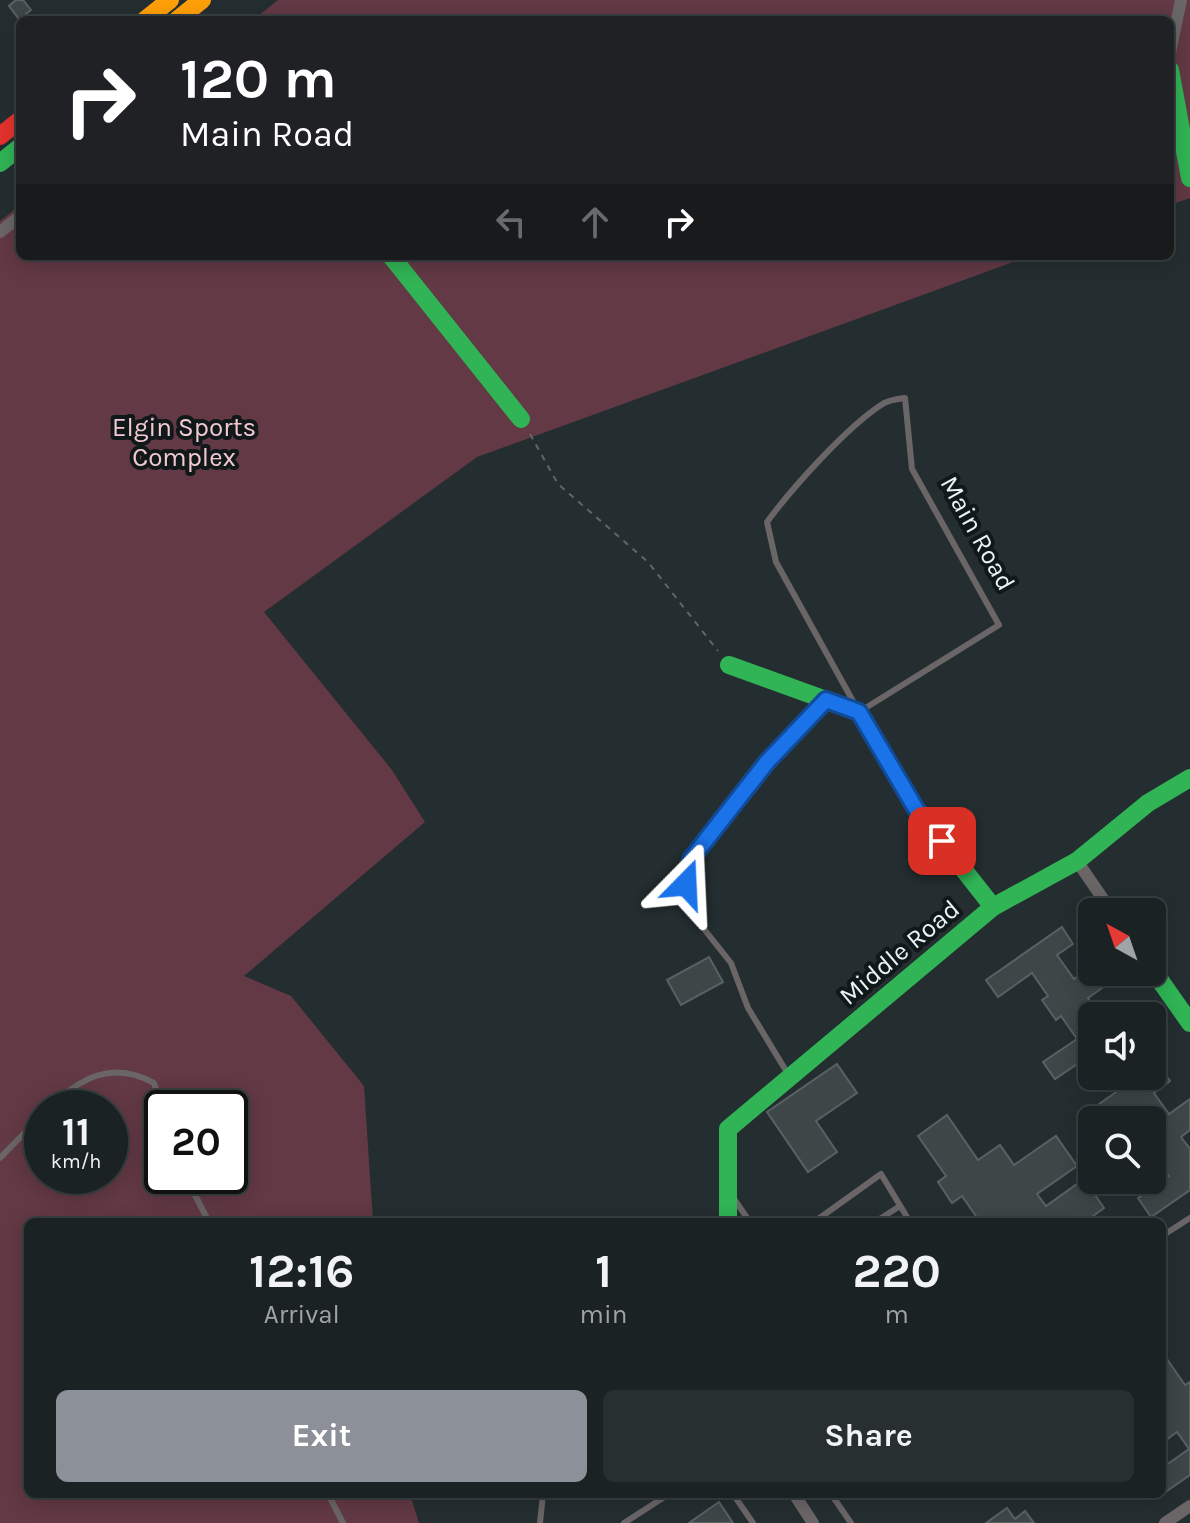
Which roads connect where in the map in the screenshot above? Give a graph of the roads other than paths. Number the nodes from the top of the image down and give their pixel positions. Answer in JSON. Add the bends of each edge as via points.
{"nodes":[{"id":1,"x":170,"y":0,"type":"edge"},
{"id":2,"x":202,"y":0,"type":"edge"},
{"id":3,"x":1181,"y":0,"type":"edge"},
{"id":4,"x":150,"y":16,"type":"edge"},
{"id":5,"x":182,"y":16,"type":"edge"},
{"id":6,"x":1174,"y":34,"type":"edge"},
{"id":7,"x":1174,"y":79,"type":"edge"},
{"id":8,"x":1182,"y":98,"type":"edge"},
{"id":9,"x":16,"y":123,"type":"edge"},
{"id":10,"x":0,"y":136,"type":"edge"},
{"id":11,"x":16,"y":150,"type":"edge"},
{"id":12,"x":0,"y":163,"type":"edge"},
{"id":13,"x":1190,"y":178,"type":"edge"},
{"id":14,"x":16,"y":219,"type":"edge"},
{"id":15,"x":0,"y":232,"type":"edge"},
{"id":16,"x":394,"y":260,"type":"edge"},
{"id":17,"x":521,"y":419,"type":"road end"},
{"id":18,"x":729,"y":665,"type":"road end"},
{"id":19,"x":826,"y":700,"type":"junction"},
{"id":20,"x":859,"y":712,"type":"junction"},
{"id":21,"x":1190,"y":778,"type":"edge"},
{"id":22,"x":1077,"y":861,"type":"junction"},
{"id":23,"x":1102,"y":898,"type":"edge"},
{"id":24,"x":993,"y":907,"type":"junction"},
{"id":25,"x":1164,"y":986,"type":"edge"},
{"id":26,"x":1190,"y":1023,"type":"edge"},
{"id":27,"x":790,"y":1077,"type":"junction"},
{"id":28,"x":70,"y":1090,"type":"edge"},
{"id":29,"x":156,"y":1090,"type":"edge"},
{"id":30,"x":24,"y":1133,"type":"edge"},
{"id":31,"x":0,"y":1158,"type":"edge"},
{"id":32,"x":728,"y":1190,"type":"junction"},
{"id":33,"x":194,"y":1194,"type":"edge"},
{"id":34,"x":900,"y":1206,"type":"junction"},
{"id":35,"x":207,"y":1218,"type":"edge"},
{"id":36,"x":728,"y":1218,"type":"edge"},
{"id":37,"x":747,"y":1218,"type":"edge"},
{"id":38,"x":820,"y":1218,"type":"edge"},
{"id":39,"x":881,"y":1218,"type":"edge"},
{"id":40,"x":908,"y":1218,"type":"edge"},
{"id":41,"x":1190,"y":1218,"type":"edge"},
{"id":42,"x":1166,"y":1233,"type":"edge"},
{"id":43,"x":330,"y":1498,"type":"edge"},
{"id":44,"x":543,"y":1498,"type":"edge"},
{"id":45,"x":663,"y":1498,"type":"edge"},
{"id":46,"x":736,"y":1498,"type":"edge"},
{"id":47,"x":797,"y":1498,"type":"edge"},
{"id":48,"x":834,"y":1498,"type":"edge"},
{"id":49,"x":1190,"y":1506,"type":"edge"},
{"id":50,"x":343,"y":1523,"type":"edge"},
{"id":51,"x":540,"y":1523,"type":"edge"},
{"id":52,"x":624,"y":1523,"type":"edge"},
{"id":53,"x":753,"y":1523,"type":"edge"},
{"id":54,"x":813,"y":1523,"type":"edge"},
{"id":55,"x":851,"y":1523,"type":"edge"},
{"id":56,"x":1165,"y":1523,"type":"edge"}],
"edges":[{"from":1,"to":4,"type":"main road"},
{"from":2,"to":5,"type":"main road"},
{"from":3,"to":6,"type":"street"},
{"from":7,"to":8,"type":"main road"},
{"from":8,"to":13,"type":"main road"},
{"from":9,"to":10,"type":"main road"},
{"from":11,"to":12,"type":"main road"},
{"from":14,"to":15,"type":"street"},
{"from":16,"to":17,"type":"main road"},
{"from":18,"to":19,"type":"main road"},
{"from":19,"to":20,"type":"main road"},
{"from":19,"to":27,"type":"lane","via":[[767,762],[691,859],[686,884],[692,914],[731,963],[748,1008]]},
{"from":20,"to":20,"type":"lane","name":"Main Road","via":[[999,625],[912,469],[905,398],[883,403],[856,426],[767,522],[776,562]]},
{"from":20,"to":24,"type":"main road","via":[[916,809]]},
{"from":21,"to":22,"type":"main road","name":"Middle Road","via":[[1148,803]]},
{"from":22,"to":23,"type":"street"},
{"from":22,"to":24,"type":"main road","name":"Middle Road"},
{"from":24,"to":27,"type":"main road","name":"Middle Road"},
{"from":25,"to":26,"type":"main road"},
{"from":27,"to":32,"type":"main road","name":"Middle Road","via":[[728,1129]]},
{"from":28,"to":29,"type":"lane","via":[[120,1070],[140,1075]]},
{"from":30,"to":31,"type":"lane"},
{"from":32,"to":36,"type":"main road","name":"Middle Road"},
{"from":32,"to":37,"type":"lane"},
{"from":33,"to":35,"type":"lane"},
{"from":34,"to":38,"type":"lane","via":[[881,1174]]},
{"from":34,"to":39,"type":"lane"},
{"from":34,"to":40,"type":"lane"},
{"from":41,"to":42,"type":"lane"},
{"from":43,"to":50,"type":"lane"},
{"from":44,"to":51,"type":"lane"},
{"from":45,"to":52,"type":"lane"},
{"from":46,"to":53,"type":"lane"},
{"from":47,"to":54,"type":"street"},
{"from":48,"to":55,"type":"lane"},
{"from":49,"to":56,"type":"street"}]}
